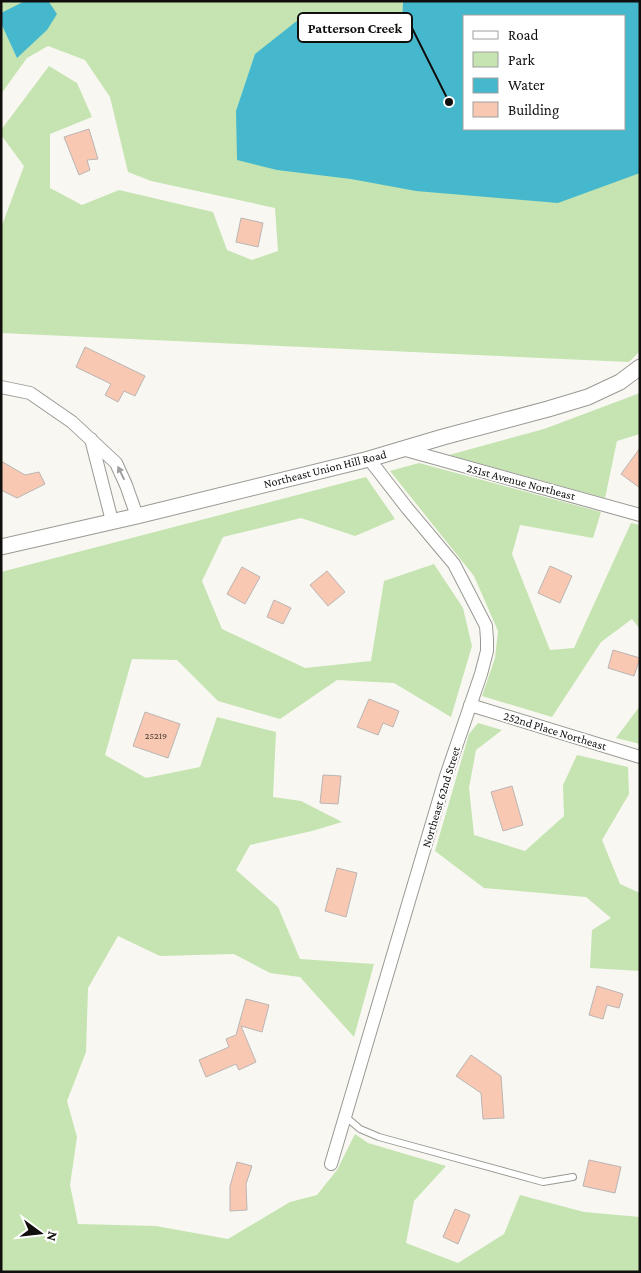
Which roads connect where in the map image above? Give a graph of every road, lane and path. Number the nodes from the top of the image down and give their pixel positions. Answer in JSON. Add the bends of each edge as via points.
{"nodes":[{"id":1,"x":640,"y":367,"type":"edge"},
{"id":2,"x":1,"y":386,"type":"edge"},
{"id":3,"x":91,"y":439,"type":"junction"},
{"id":4,"x":402,"y":449,"type":"junction"},
{"id":5,"x":369,"y":459,"type":"junction"},
{"id":6,"x":640,"y":515,"type":"edge"},
{"id":7,"x":137,"y":516,"type":"junction"},
{"id":8,"x":112,"y":521,"type":"junction"},
{"id":9,"x":1,"y":547,"type":"edge"},
{"id":10,"x":470,"y":705,"type":"junction"},
{"id":11,"x":640,"y":757,"type":"edge"},
{"id":12,"x":346,"y":1117,"type":"junction"},
{"id":13,"x":331,"y":1164,"type":"dead end"},
{"id":14,"x":573,"y":1177,"type":"dead end"}],
"edges":[{"from":1,"to":4,"type":"street","name":"Northeast Union Hill Road","via":[[620,382],[588,397]]},
{"from":2,"to":3,"type":"street","via":[[30,394]]},
{"from":7,"to":3,"type":"street","one_way":true,"via":[[116,463]]},
{"from":3,"to":8,"type":"street"},
{"from":4,"to":5,"type":"street","name":"Northeast Union Hill Road"},
{"from":4,"to":6,"type":"street","name":"251st Avenue Northeast"},
{"from":5,"to":7,"type":"street","name":"Northeast Union Hill Road"},
{"from":5,"to":10,"type":"street","name":"Northeast 62nd Street","via":[[454,564],[486,626],[487,651]]},
{"from":7,"to":8,"type":"street","name":"Northeast Union Hill Road"},
{"from":8,"to":9,"type":"street","name":"Northeast Union Hill Road"},
{"from":10,"to":11,"type":"street","name":"252nd Place Northeast"},
{"from":10,"to":12,"type":"street","name":"Northeast 62nd Street","via":[[446,776]]},
{"from":12,"to":13,"type":"street","name":"Northeast 62nd Street"},
{"from":12,"to":14,"type":"lane","via":[[360,1129],[379,1137],[543,1182]]}]}
